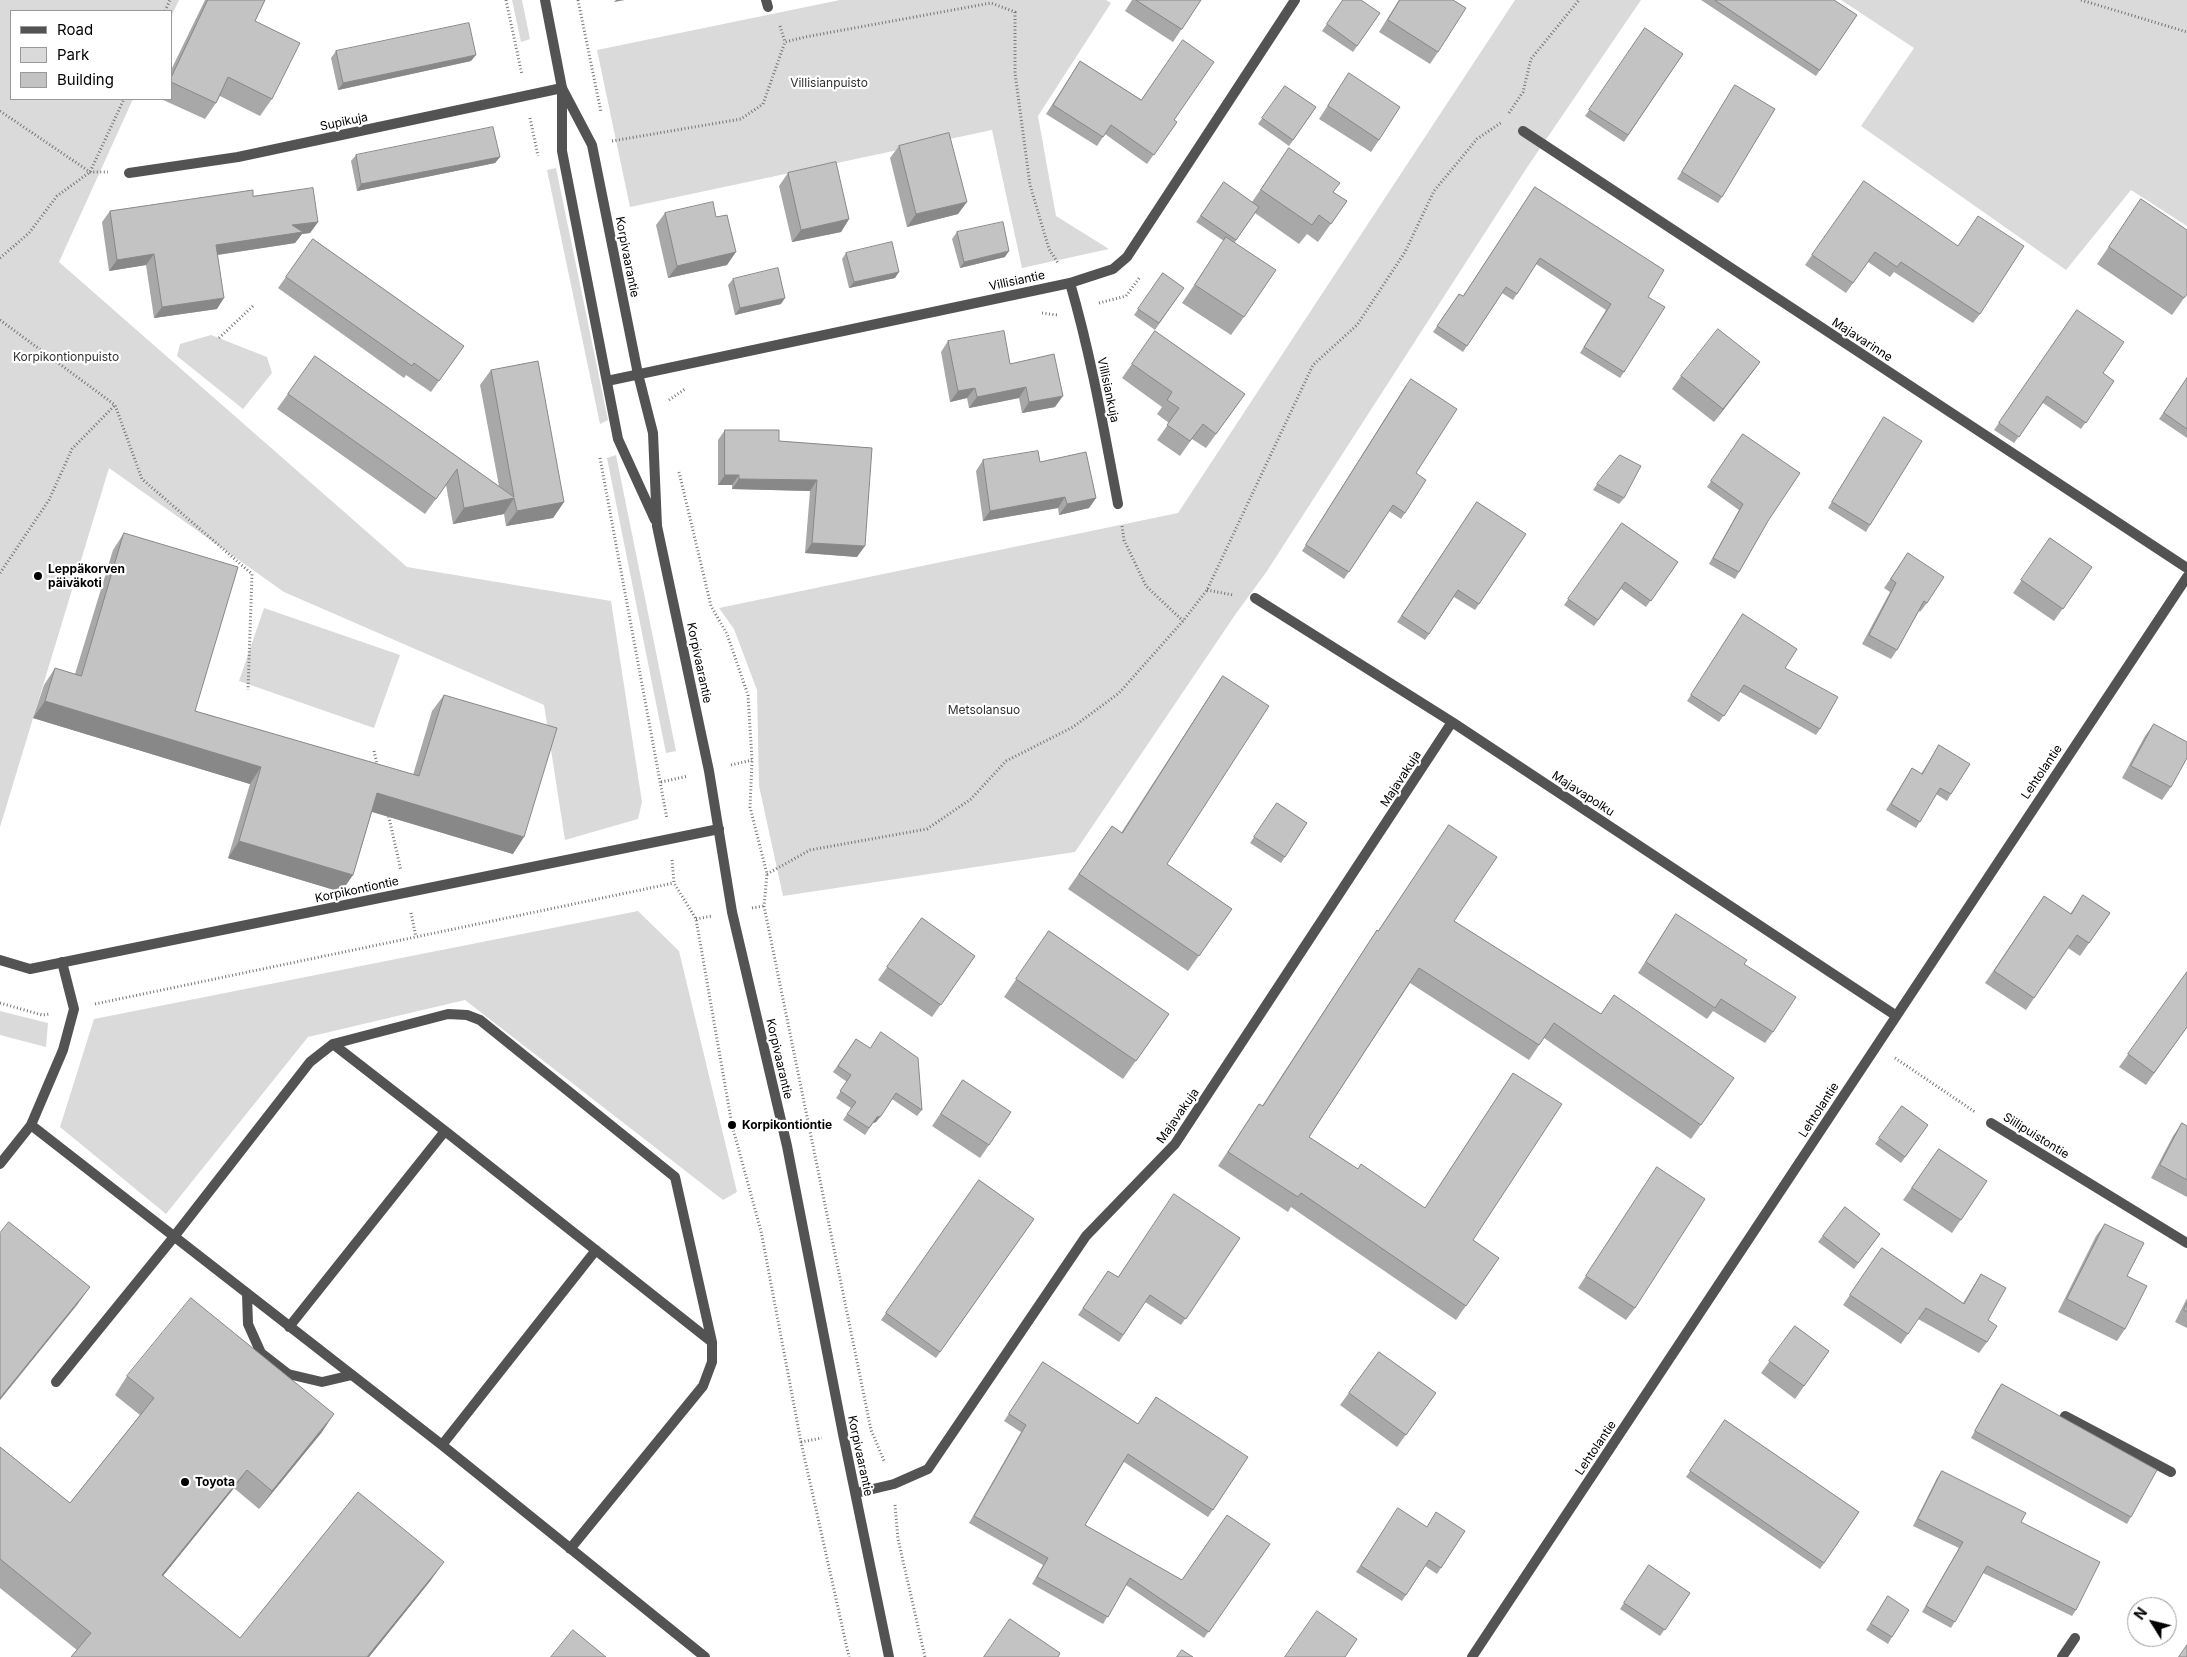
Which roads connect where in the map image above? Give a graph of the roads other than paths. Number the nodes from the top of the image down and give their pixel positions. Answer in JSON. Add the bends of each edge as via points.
{"nodes":[{"id":1,"x":545,"y":0,"type":"edge"},
{"id":2,"x":1295,"y":0,"type":"edge"},
{"id":3,"x":562,"y":88,"type":"junction"},
{"id":4,"x":1523,"y":131,"type":"dead end"},
{"id":5,"x":129,"y":173,"type":"dead end"},
{"id":6,"x":1070,"y":283,"type":"junction"},
{"id":7,"x":638,"y":374,"type":"junction"},
{"id":8,"x":607,"y":381,"type":"junction"},
{"id":9,"x":1118,"y":504,"type":"road end"},
{"id":10,"x":657,"y":526,"type":"junction"},
{"id":11,"x":2187,"y":568,"type":"edge"},
{"id":12,"x":2187,"y":577,"type":"edge"},
{"id":13,"x":1255,"y":598,"type":"dead end"},
{"id":14,"x":1452,"y":722,"type":"junction"},
{"id":15,"x":719,"y":829,"type":"junction"},
{"id":16,"x":0,"y":960,"type":"edge"},
{"id":17,"x":62,"y":962,"type":"junction"},
{"id":18,"x":1896,"y":1015,"type":"junction"},
{"id":19,"x":333,"y":1044,"type":"junction"},
{"id":20,"x":1992,"y":1124,"type":"road end"},
{"id":21,"x":31,"y":1125,"type":"junction"},
{"id":22,"x":445,"y":1131,"type":"junction"},
{"id":23,"x":0,"y":1164,"type":"edge"},
{"id":24,"x":173,"y":1238,"type":"junction"},
{"id":25,"x":2187,"y":1243,"type":"edge"},
{"id":26,"x":596,"y":1250,"type":"junction"},
{"id":27,"x":247,"y":1294,"type":"junction"},
{"id":28,"x":290,"y":1327,"type":"junction"},
{"id":29,"x":712,"y":1342,"type":"junction"},
{"id":30,"x":352,"y":1376,"type":"junction"},
{"id":31,"x":56,"y":1382,"type":"dead end"},
{"id":32,"x":2065,"y":1416,"type":"dead end"},
{"id":33,"x":442,"y":1445,"type":"junction"},
{"id":34,"x":2171,"y":1472,"type":"dead end"},
{"id":35,"x":856,"y":1493,"type":"junction"},
{"id":36,"x":570,"y":1549,"type":"junction"},
{"id":37,"x":2075,"y":1638,"type":"dead end"},
{"id":38,"x":705,"y":1657,"type":"edge"},
{"id":39,"x":889,"y":1657,"type":"edge"},
{"id":40,"x":1472,"y":1657,"type":"edge"},
{"id":41,"x":2062,"y":1657,"type":"edge"}],
"edges":[{"from":1,"to":3,"type":"street","name":"Korpivaarantie"},
{"from":2,"to":6,"type":"street","name":"Villisiantie","via":[[1127,257],[1113,269]]},
{"from":3,"to":5,"type":"street","name":"Supikuja","via":[[238,158]]},
{"from":3,"to":7,"type":"street","name":"Korpivaarantie","via":[[592,145]]},
{"from":3,"to":8,"type":"street","name":"Korpivaarantie","via":[[562,151]]},
{"from":4,"to":11,"type":"street","name":"Majavarinne"},
{"from":6,"to":7,"type":"street","name":"Villisiantie"},
{"from":6,"to":9,"type":"street","name":"Villisiankuja"},
{"from":7,"to":8,"type":"street","name":"Villisiantie"},
{"from":7,"to":10,"type":"street","name":"Korpivaarantie","via":[[653,433]]},
{"from":8,"to":10,"type":"street","name":"Korpivaarantie","via":[[618,439]]},
{"from":10,"to":15,"type":"street","name":"Korpivaarantie"},
{"from":12,"to":18,"type":"street","name":"Lehtolantie"},
{"from":13,"to":14,"type":"street","name":"Majavapolku"},
{"from":14,"to":18,"type":"street","name":"Majavapolku"},
{"from":14,"to":35,"type":"street","name":"Majavakuja","via":[[1176,1144],[1086,1236],[928,1469],[894,1484]]},
{"from":15,"to":17,"type":"street","name":"Korpikontiontie"},
{"from":15,"to":35,"type":"street","name":"Korpivaarantie","via":[[732,912],[787,1146]]},
{"from":16,"to":17,"type":"street","name":"Korpikontiontie","via":[[30,968]]},
{"from":17,"to":21,"type":"street","via":[[74,1009],[63,1050]]},
{"from":18,"to":40,"type":"street","name":"Lehtolantie"},
{"from":19,"to":22,"type":"street"},
{"from":19,"to":24,"type":"street","via":[[310,1062]]},
{"from":19,"to":29,"type":"street","via":[[448,1014],[467,1014],[480,1020],[675,1177]]},
{"from":20,"to":25,"type":"street","name":"Siilipuistontie"},
{"from":21,"to":23,"type":"street"},
{"from":21,"to":24,"type":"street"},
{"from":22,"to":26,"type":"street"},
{"from":22,"to":28,"type":"street"},
{"from":24,"to":27,"type":"street"},
{"from":24,"to":31,"type":"street"},
{"from":26,"to":29,"type":"street"},
{"from":26,"to":33,"type":"street"},
{"from":27,"to":28,"type":"street"},
{"from":27,"to":30,"type":"street","via":[[248,1324],[261,1353],[288,1374],[322,1382]]},
{"from":28,"to":30,"type":"street"},
{"from":29,"to":36,"type":"street","via":[[712,1362],[703,1386]]},
{"from":30,"to":33,"type":"street"},
{"from":32,"to":34,"type":"street"},
{"from":33,"to":36,"type":"street"},
{"from":35,"to":39,"type":"street","name":"Korpivaarantie"},
{"from":36,"to":38,"type":"street"},
{"from":37,"to":41,"type":"street"}]}
